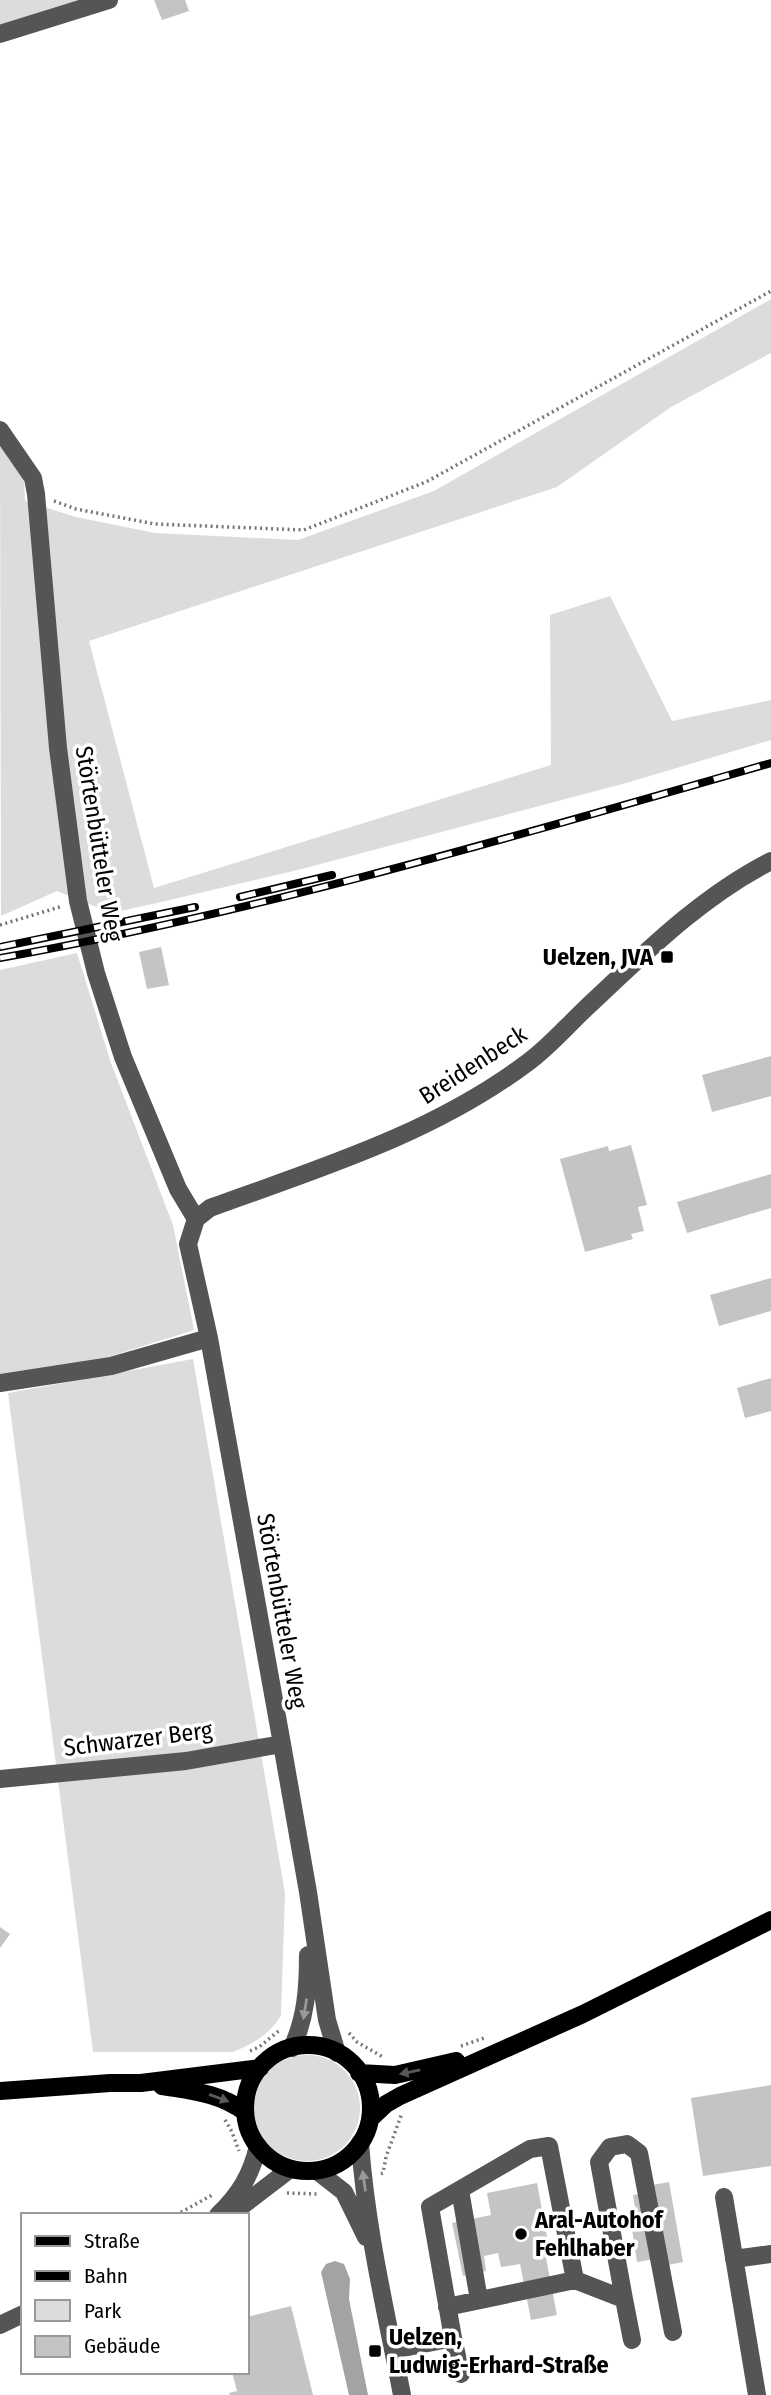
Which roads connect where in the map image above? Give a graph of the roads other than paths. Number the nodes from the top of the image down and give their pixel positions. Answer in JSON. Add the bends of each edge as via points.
{"nodes":[{"id":1,"x":109,"y":0,"type":"edge"},
{"id":2,"x":0,"y":34,"type":"edge"},
{"id":3,"x":0,"y":430,"type":"edge"},
{"id":4,"x":771,"y":860,"type":"edge"},
{"id":5,"x":195,"y":1219,"type":"junction"},
{"id":6,"x":208,"y":1338,"type":"junction"},
{"id":7,"x":0,"y":1383,"type":"edge"},
{"id":8,"x":282,"y":1744,"type":"junction"},
{"id":9,"x":0,"y":1779,"type":"edge"},
{"id":10,"x":308,"y":1892,"type":"junction"},
{"id":11,"x":771,"y":1920,"type":"edge"},
{"id":12,"x":497,"y":2042,"type":"junction"},
{"id":13,"x":292,"y":2048,"type":"junction"},
{"id":14,"x":337,"y":2053,"type":"junction"},
{"id":15,"x":260,"y":2068,"type":"junction"},
{"id":16,"x":359,"y":2073,"type":"junction"},
{"id":17,"x":141,"y":2083,"type":"junction"},
{"id":18,"x":0,"y":2091,"type":"edge"},
{"id":19,"x":245,"y":2112,"type":"junction"},
{"id":20,"x":370,"y":2119,"type":"junction"},
{"id":21,"x":360,"y":2143,"type":"junction"},
{"id":22,"x":258,"y":2146,"type":"junction"},
{"id":23,"x":290,"y":2169,"type":"junction"},
{"id":24,"x":317,"y":2171,"type":"junction"},
{"id":25,"x":460,"y":2190,"type":"junction"},
{"id":26,"x":724,"y":2197,"type":"dead end"},
{"id":27,"x":220,"y":2213,"type":"edge"},
{"id":28,"x":233,"y":2213,"type":"edge"},
{"id":29,"x":771,"y":2254,"type":"edge"},
{"id":30,"x":734,"y":2259,"type":"junction"},
{"id":31,"x":377,"y":2267,"type":"junction"},
{"id":32,"x":575,"y":2280,"type":"junction"},
{"id":33,"x":624,"y":2299,"type":"junction"},
{"id":34,"x":479,"y":2300,"type":"junction"},
{"id":35,"x":447,"y":2307,"type":"junction"},
{"id":36,"x":21,"y":2315,"type":"edge"},
{"id":37,"x":0,"y":2325,"type":"edge"},
{"id":38,"x":673,"y":2332,"type":"dead end"},
{"id":39,"x":453,"y":2338,"type":"junction"},
{"id":40,"x":632,"y":2340,"type":"dead end"},
{"id":41,"x":393,"y":2350,"type":"junction"},
{"id":42,"x":461,"y":2374,"type":"dead end"},
{"id":43,"x":402,"y":2395,"type":"edge"},
{"id":44,"x":757,"y":2395,"type":"edge"}],
"edges":[{"from":1,"to":2,"type":"street"},
{"from":3,"to":5,"type":"street","name":"Störtenbütteler Weg","via":[[33,478],[36,494],[57,735],[78,901],[123,1057]]},
{"from":4,"to":5,"type":"street","name":"Breidenbeck","via":[[715,895],[658,940],[528,1062],[449,1114],[396,1139],[210,1208]]},
{"from":5,"to":6,"type":"street","name":"Störtenbütteler Weg","via":[[188,1244]]},
{"from":6,"to":7,"type":"street","via":[[111,1366]]},
{"from":6,"to":8,"type":"street","name":"Störtenbütteler Weg"},
{"from":8,"to":9,"type":"street","name":"Schwarzer Berg","via":[[186,1761]]},
{"from":8,"to":10,"type":"street","name":"Störtenbütteler Weg"},
{"from":10,"to":13,"type":"street","name":"Störtenbütteler Weg","one_way":true,"via":[[308,1989]]},
{"from":10,"to":14,"type":"street","name":"Störtenbütteler Weg","via":[[327,2020]]},
{"from":11,"to":12,"type":"main road","via":[[583,2014]]},
{"from":12,"to":16,"type":"main road","one_way":true,"via":[[395,2075]]},
{"from":12,"to":20,"type":"main road","via":[[386,2104]]},
{"from":13,"to":14,"type":"main road","via":[[323,2047]]},
{"from":13,"to":15,"type":"main road"},
{"from":14,"to":16,"type":"main road"},
{"from":15,"to":17,"type":"main road"},
{"from":15,"to":19,"type":"main road","via":[[248,2088]]},
{"from":16,"to":20,"type":"main road","via":[[369,2095]]},
{"from":17,"to":18,"type":"main road"},
{"from":17,"to":19,"type":"main road","one_way":true,"via":[[204,2093]]},
{"from":19,"to":22,"type":"main road"},
{"from":20,"to":21,"type":"main road"},
{"from":21,"to":24,"type":"main road","via":[[341,2161]]},
{"from":21,"to":31,"type":"street"},
{"from":22,"to":23,"type":"main road","via":[[277,2164]]},
{"from":22,"to":27,"type":"street","via":[[251,2173]]},
{"from":23,"to":24,"type":"main road"},
{"from":23,"to":28,"type":"street"},
{"from":24,"to":31,"type":"street","via":[[344,2192]]},
{"from":25,"to":32,"type":"street","via":[[530,2149],[549,2146]]},
{"from":25,"to":34,"type":"street"},
{"from":25,"to":35,"type":"street","via":[[430,2207]]},
{"from":26,"to":30,"type":"street"},
{"from":29,"to":30,"type":"street"},
{"from":30,"to":44,"type":"street"},
{"from":31,"to":41,"type":"street"},
{"from":32,"to":33,"type":"street"},
{"from":32,"to":34,"type":"street"},
{"from":33,"to":38,"type":"street","via":[[599,2162],[610,2147],[627,2144],[639,2153]]},
{"from":33,"to":40,"type":"street"},
{"from":34,"to":35,"type":"street"},
{"from":35,"to":39,"type":"street"},
{"from":36,"to":37,"type":"street"},
{"from":39,"to":41,"type":"street"},
{"from":39,"to":42,"type":"street"},
{"from":41,"to":43,"type":"street"}]}
